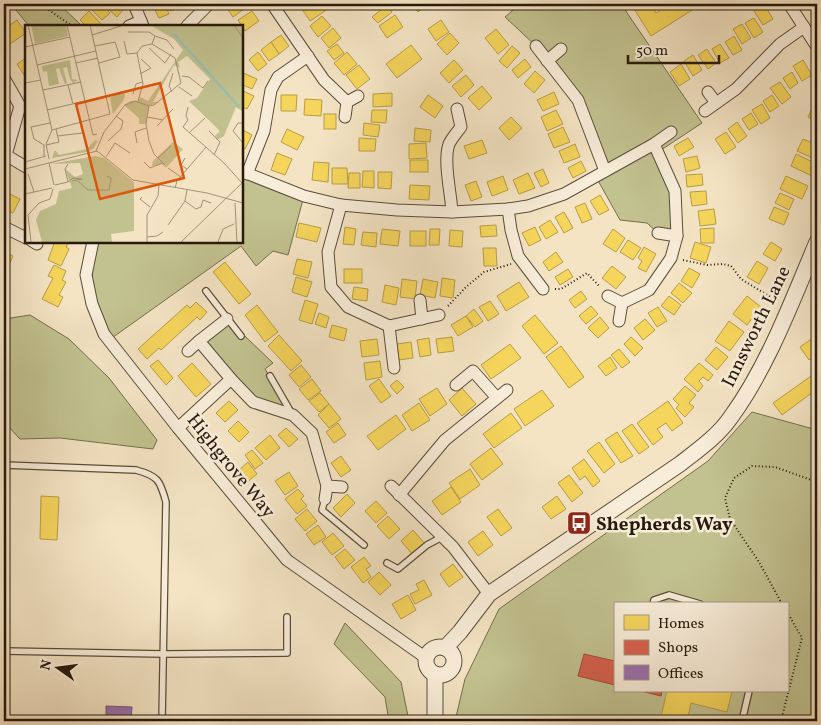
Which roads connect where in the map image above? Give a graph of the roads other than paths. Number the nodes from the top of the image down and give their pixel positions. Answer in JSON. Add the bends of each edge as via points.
{"nodes":[{"id":1,"x":134,"y":4,"type":"edge"},
{"id":2,"x":209,"y":4,"type":"edge"},
{"id":3,"x":272,"y":4,"type":"edge"},
{"id":4,"x":789,"y":4,"type":"edge"},
{"id":5,"x":142,"y":24,"type":"edge"},
{"id":6,"x":188,"y":25,"type":"edge"},
{"id":7,"x":804,"y":27,"type":"junction"},
{"id":8,"x":536,"y":46,"type":"dead end"},
{"id":9,"x":817,"y":47,"type":"edge"},
{"id":10,"x":561,"y":49,"type":"dead end"},
{"id":11,"x":308,"y":56,"type":"junction"},
{"id":12,"x":547,"y":61,"type":"junction"},
{"id":13,"x":4,"y":78,"type":"edge"},
{"id":14,"x":708,"y":92,"type":"dead end"},
{"id":15,"x":358,"y":96,"type":"dead end"},
{"id":16,"x":347,"y":102,"type":"junction"},
{"id":17,"x":716,"y":103,"type":"junction"},
{"id":18,"x":456,"y":109,"type":"dead end"},
{"id":19,"x":704,"y":111,"type":"dead end"},
{"id":20,"x":345,"y":117,"type":"dead end"},
{"id":21,"x":671,"y":132,"type":"dead end"},
{"id":22,"x":654,"y":144,"type":"junction"},
{"id":23,"x":5,"y":154,"type":"edge"},
{"id":24,"x":25,"y":166,"type":"edge"},
{"id":25,"x":605,"y":171,"type":"junction"},
{"id":26,"x":244,"y":172,"type":"edge"},
{"id":27,"x":341,"y":205,"type":"junction"},
{"id":28,"x":508,"y":209,"type":"junction"},
{"id":29,"x":452,"y":212,"type":"junction"},
{"id":30,"x":4,"y":227,"type":"edge"},
{"id":31,"x":658,"y":233,"type":"dead end"},
{"id":32,"x":25,"y":236,"type":"edge"},
{"id":33,"x":677,"y":236,"type":"junction"},
{"id":34,"x":93,"y":242,"type":"edge"},
{"id":35,"x":817,"y":242,"type":"edge"},
{"id":36,"x":543,"y":289,"type":"road end"},
{"id":37,"x":206,"y":291,"type":"dead end"},
{"id":38,"x":608,"y":296,"type":"road end"},
{"id":39,"x":420,"y":300,"type":"dead end"},
{"id":40,"x":622,"y":303,"type":"junction"},
{"id":41,"x":439,"y":315,"type":"road end"},
{"id":42,"x":227,"y":319,"type":"junction"},
{"id":43,"x":422,"y":319,"type":"junction"},
{"id":44,"x":619,"y":321,"type":"dead end"},
{"id":45,"x":389,"y":326,"type":"junction"},
{"id":46,"x":240,"y":336,"type":"dead end"},
{"id":47,"x":199,"y":341,"type":"junction"},
{"id":48,"x":188,"y":351,"type":"dead end"},
{"id":49,"x":394,"y":368,"type":"dead end"},
{"id":50,"x":270,"y":376,"type":"dead end"},
{"id":51,"x":232,"y":379,"type":"junction"},
{"id":52,"x":456,"y":385,"type":"dead end"},
{"id":53,"x":506,"y":390,"type":"dead end"},
{"id":54,"x":496,"y":398,"type":"junction"},
{"id":55,"x":293,"y":415,"type":"junction"},
{"id":56,"x":178,"y":428,"type":"junction"},
{"id":57,"x":4,"y":465,"type":"edge"},
{"id":58,"x":327,"y":486,"type":"junction"},
{"id":59,"x":391,"y":486,"type":"dead end"},
{"id":60,"x":342,"y":487,"type":"dead end"},
{"id":61,"x":399,"y":495,"type":"junction"},
{"id":62,"x":325,"y":499,"type":"joint"},
{"id":63,"x":442,"y":537,"type":"junction"},
{"id":64,"x":364,"y":545,"type":"dead end"},
{"id":65,"x":387,"y":563,"type":"dead end"},
{"id":66,"x":489,"y":594,"type":"junction"},
{"id":67,"x":654,"y":602,"type":"edge"},
{"id":68,"x":693,"y":602,"type":"edge"},
{"id":69,"x":287,"y":617,"type":"dead end"},
{"id":70,"x":445,"y":648,"type":"junction"},
{"id":71,"x":4,"y":651,"type":"edge"},
{"id":72,"x":163,"y":654,"type":"junction"},
{"id":73,"x":426,"y":658,"type":"junction"},
{"id":74,"x":435,"y":674,"type":"junction"},
{"id":75,"x":749,"y":692,"type":"edge"},
{"id":76,"x":162,"y":721,"type":"edge"},
{"id":77,"x":435,"y":721,"type":"edge"},
{"id":78,"x":742,"y":721,"type":"edge"}],
"edges":[{"from":1,"to":5,"type":"street"},
{"from":2,"to":6,"type":"street"},
{"from":3,"to":11,"type":"street"},
{"from":4,"to":7,"type":"street"},
{"from":7,"to":9,"type":"street"},
{"from":7,"to":17,"type":"street","via":[[780,44],[736,89]]},
{"from":8,"to":12,"type":"street"},
{"from":10,"to":12,"type":"street"},
{"from":11,"to":16,"type":"street","via":[[324,80]]},
{"from":11,"to":26,"type":"street","via":[[278,77],[271,90],[264,131]]},
{"from":12,"to":25,"type":"street","via":[[578,100]]},
{"from":13,"to":23,"type":"street","via":[[20,106]]},
{"from":14,"to":17,"type":"street"},
{"from":15,"to":16,"type":"street"},
{"from":16,"to":20,"type":"street"},
{"from":17,"to":19,"type":"street"},
{"from":18,"to":29,"type":"street","via":[[466,128],[449,144],[447,173]]},
{"from":21,"to":22,"type":"street"},
{"from":22,"to":25,"type":"street"},
{"from":22,"to":33,"type":"street","via":[[675,191]]},
{"from":23,"to":24,"type":"street"},
{"from":25,"to":28,"type":"street","via":[[564,194]]},
{"from":26,"to":27,"type":"street","via":[[304,196]]},
{"from":27,"to":29,"type":"street"},
{"from":27,"to":45,"type":"street","via":[[328,252],[331,287],[348,307]]},
{"from":28,"to":29,"type":"street"},
{"from":28,"to":36,"type":"street","via":[[515,260]]},
{"from":30,"to":32,"type":"street"},
{"from":31,"to":33,"type":"street"},
{"from":33,"to":40,"type":"street","via":[[671,258],[649,290]]},
{"from":34,"to":56,"type":"street","name":"Highgrove Way","via":[[86,275],[92,304],[104,334]]},
{"from":35,"to":66,"type":"street","name":"Innsworth Lane","via":[[757,376],[730,418],[703,446],[672,469]]},
{"from":37,"to":42,"type":"lane"},
{"from":38,"to":40,"type":"street"},
{"from":39,"to":43,"type":"street"},
{"from":40,"to":44,"type":"street"},
{"from":41,"to":43,"type":"street"},
{"from":42,"to":46,"type":"lane"},
{"from":42,"to":47,"type":"street"},
{"from":43,"to":45,"type":"street"},
{"from":45,"to":49,"type":"street"},
{"from":47,"to":48,"type":"street"},
{"from":47,"to":51,"type":"street"},
{"from":50,"to":55,"type":"lane"},
{"from":51,"to":55,"type":"street","via":[[253,402]]},
{"from":51,"to":56,"type":"street"},
{"from":52,"to":54,"type":"street","via":[[473,371]]},
{"from":53,"to":54,"type":"street"},
{"from":54,"to":61,"type":"street","via":[[445,440]]},
{"from":55,"to":58,"type":"street","via":[[312,434]]},
{"from":56,"to":73,"type":"street","name":"Highgrove Way","via":[[287,560]]},
{"from":57,"to":72,"type":"lane","via":[[136,470],[152,475],[161,484],[166,502]]},
{"from":58,"to":60,"type":"street"},
{"from":58,"to":62,"type":"street"},
{"from":59,"to":61,"type":"street"},
{"from":61,"to":63,"type":"street"},
{"from":62,"to":64,"type":"lane","via":[[322,510]]},
{"from":63,"to":65,"type":"lane","via":[[398,569]]},
{"from":63,"to":66,"type":"street"},
{"from":66,"to":70,"type":"street","name":"Innsworth Lane"},
{"from":67,"to":68,"type":"lane","via":[[669,595]]},
{"from":69,"to":72,"type":"lane","via":[[287,653]]},
{"from":70,"to":73,"type":"street","via":[[436,647]]},
{"from":70,"to":74,"type":"street","via":[[452,654],[454,663],[448,672]]},
{"from":71,"to":72,"type":"lane"},
{"from":72,"to":76,"type":"lane"},
{"from":73,"to":74,"type":"street","via":[[428,668]]},
{"from":74,"to":77,"type":"street"},
{"from":75,"to":78,"type":"lane"}]}
